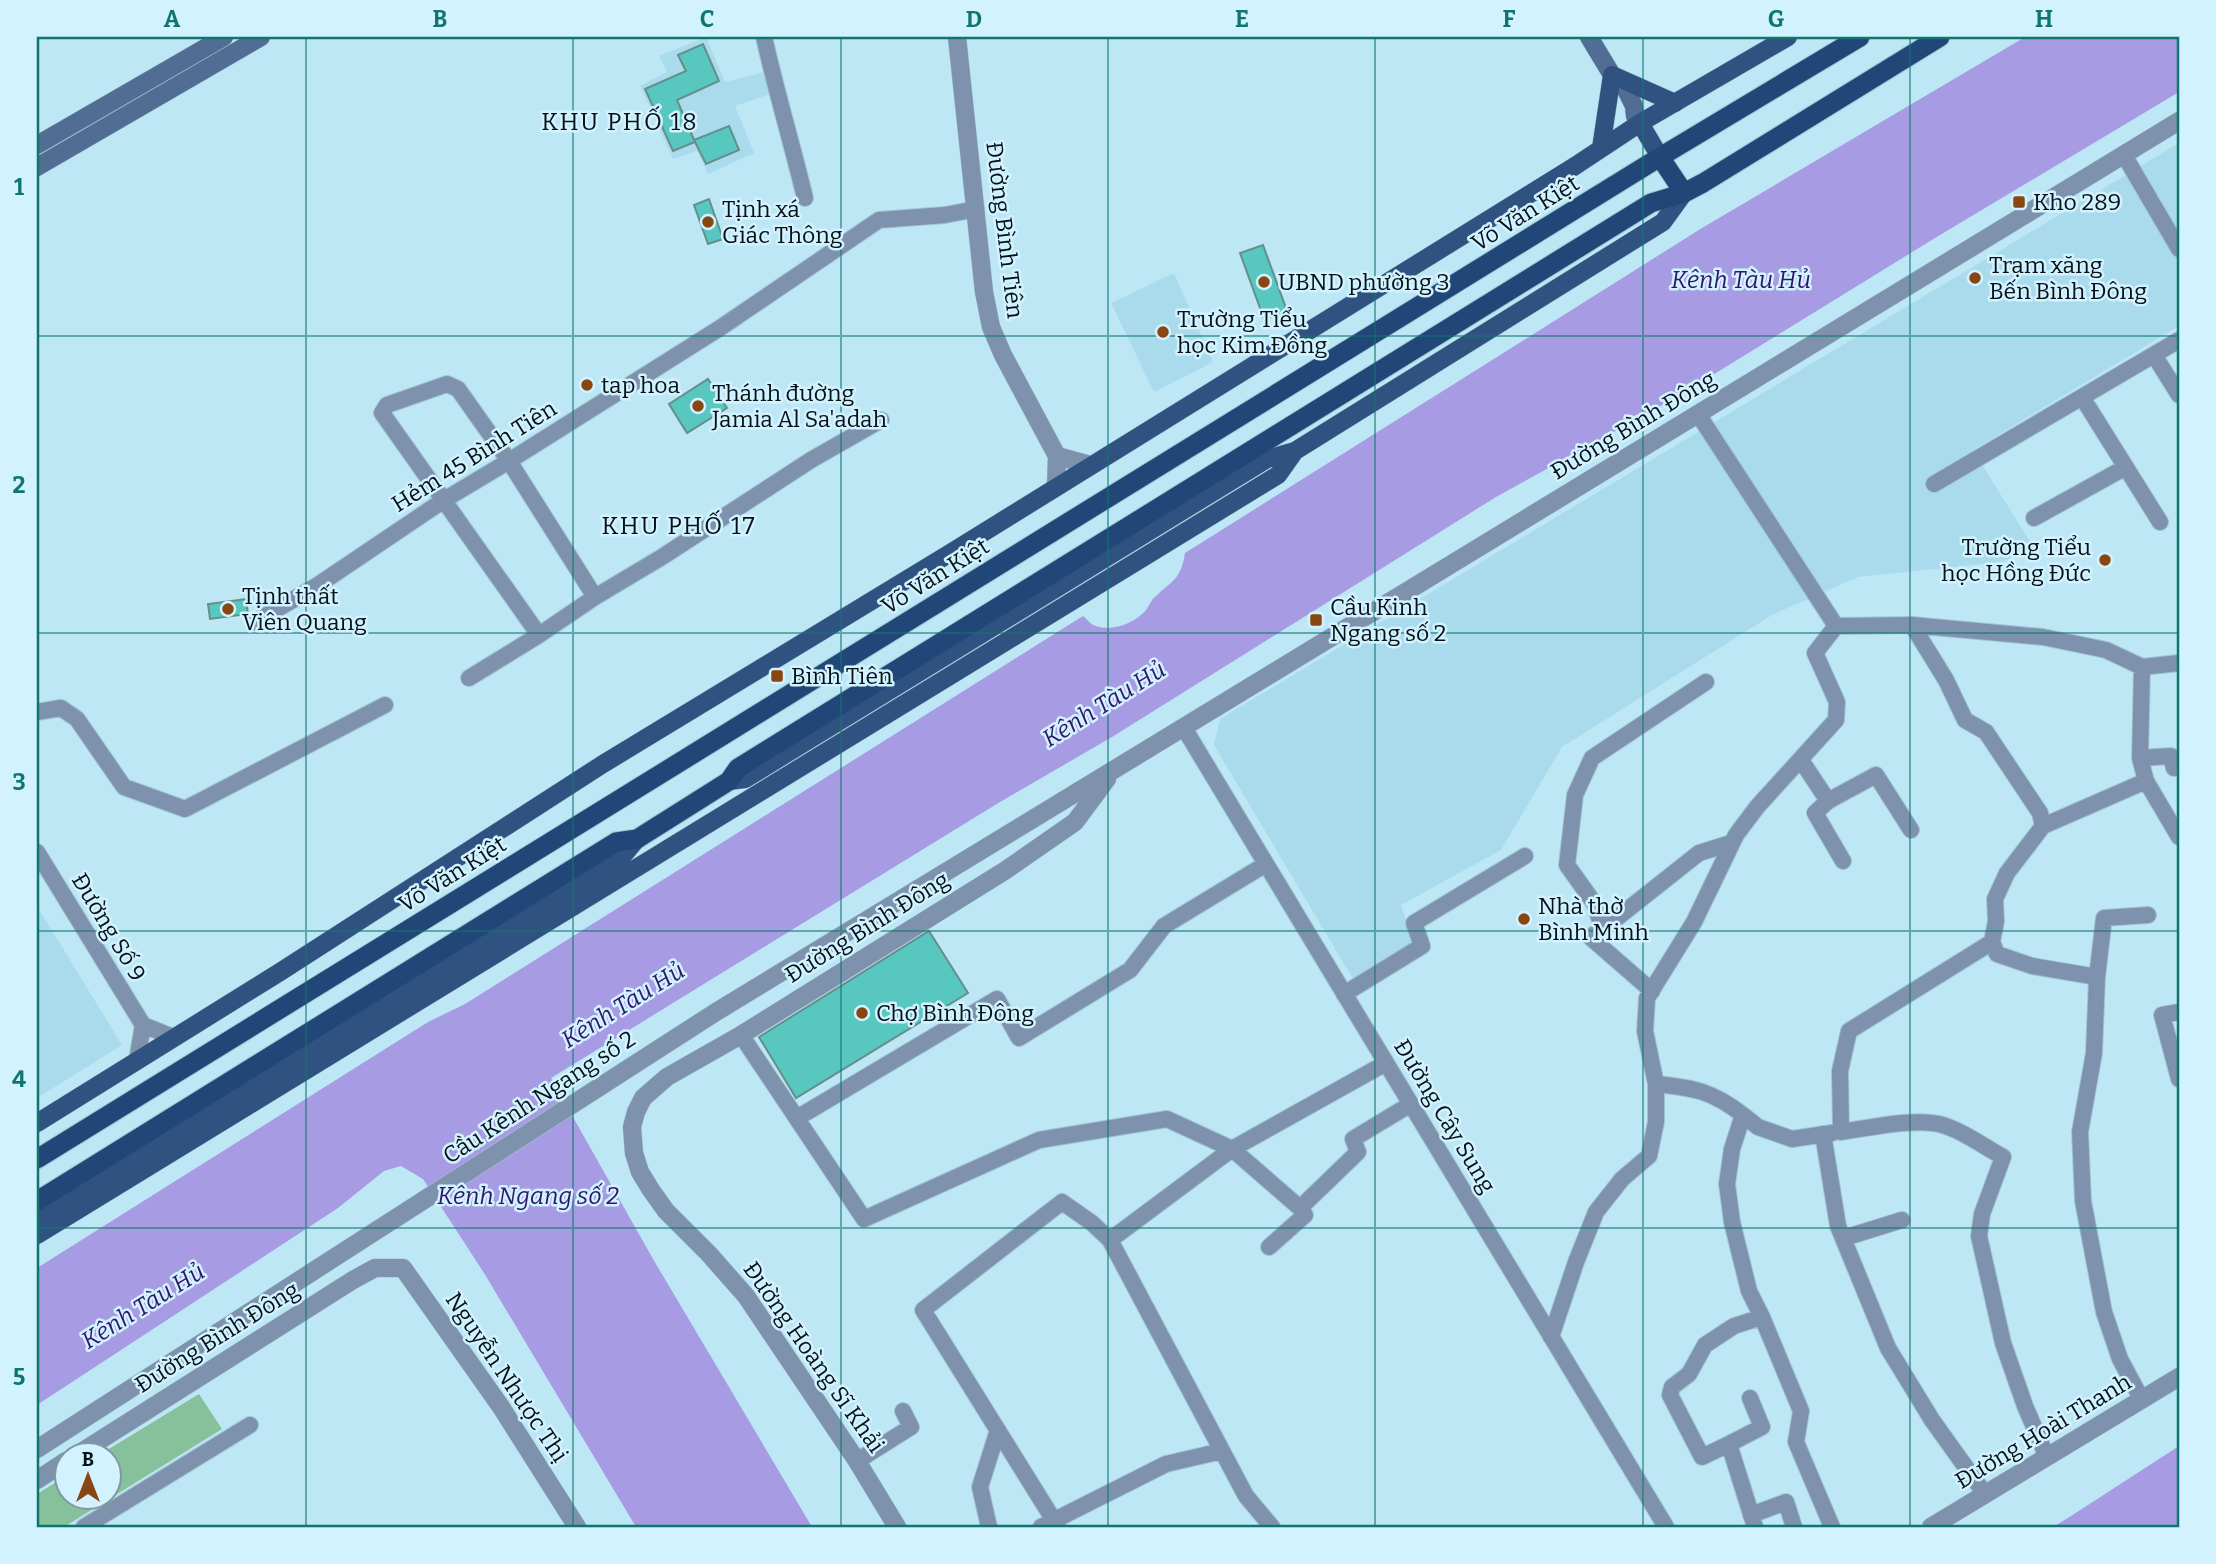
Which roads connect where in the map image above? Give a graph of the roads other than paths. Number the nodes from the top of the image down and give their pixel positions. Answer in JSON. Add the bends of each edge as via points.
{"nodes":[{"id":1,"x":224,"y":37,"type":"edge"},
{"id":2,"x":261,"y":37,"type":"edge"},
{"id":3,"x":764,"y":37,"type":"edge"},
{"id":4,"x":957,"y":37,"type":"edge"},
{"id":5,"x":1589,"y":37,"type":"edge"},
{"id":6,"x":1788,"y":37,"type":"edge"},
{"id":7,"x":1860,"y":37,"type":"edge"},
{"id":8,"x":1940,"y":37,"type":"edge"},
{"id":9,"x":1612,"y":75,"type":"junction"},
{"id":10,"x":1675,"y":103,"type":"junction"},
{"id":11,"x":102,"y":108,"type":"junction"},
{"id":12,"x":1637,"y":119,"type":"junction"},
{"id":13,"x":2179,"y":121,"type":"edge"},
{"id":14,"x":109,"y":126,"type":"junction"},
{"id":15,"x":37,"y":145,"type":"edge"},
{"id":16,"x":1601,"y":148,"type":"junction"},
{"id":17,"x":2124,"y":155,"type":"junction"},
{"id":18,"x":1660,"y":157,"type":"junction"},
{"id":19,"x":37,"y":167,"type":"edge"},
{"id":20,"x":1684,"y":193,"type":"junction"},
{"id":21,"x":805,"y":198,"type":"dead end"},
{"id":22,"x":976,"y":209,"type":"junction"},
{"id":23,"x":2179,"y":248,"type":"edge"},
{"id":24,"x":2179,"y":340,"type":"edge"},
{"id":25,"x":2154,"y":355,"type":"junction"},
{"id":26,"x":2179,"y":395,"type":"edge"},
{"id":27,"x":2082,"y":397,"type":"junction"},
{"id":28,"x":1698,"y":414,"type":"junction"},
{"id":29,"x":881,"y":420,"type":"dead end"},
{"id":30,"x":1295,"y":451,"type":"junction"},
{"id":31,"x":1057,"y":456,"type":"junction"},
{"id":32,"x":509,"y":461,"type":"junction"},
{"id":33,"x":1090,"y":465,"type":"junction"},
{"id":34,"x":2126,"y":467,"type":"junction"},
{"id":35,"x":1934,"y":484,"type":"dead end"},
{"id":36,"x":1056,"y":486,"type":"junction"},
{"id":37,"x":443,"y":500,"type":"junction"},
{"id":38,"x":2034,"y":517,"type":"dead end"},
{"id":39,"x":2160,"y":522,"type":"dead end"},
{"id":40,"x":595,"y":597,"type":"junction"},
{"id":41,"x":256,"y":622,"type":"dead end"},
{"id":42,"x":1912,"y":625,"type":"junction"},
{"id":43,"x":1836,"y":626,"type":"junction"},
{"id":44,"x":539,"y":635,"type":"junction"},
{"id":45,"x":2179,"y":663,"type":"edge"},
{"id":46,"x":2142,"y":667,"type":"junction"},
{"id":47,"x":469,"y":678,"type":"dead end"},
{"id":48,"x":1706,"y":682,"type":"dead end"},
{"id":49,"x":385,"y":705,"type":"dead end"},
{"id":50,"x":37,"y":712,"type":"edge"},
{"id":51,"x":1184,"y":728,"type":"junction"},
{"id":52,"x":2140,"y":758,"type":"junction"},
{"id":53,"x":1801,"y":760,"type":"junction"},
{"id":54,"x":2179,"y":767,"type":"edge"},
{"id":55,"x":1113,"y":771,"type":"junction"},
{"id":56,"x":2146,"y":780,"type":"junction"},
{"id":57,"x":729,"y":781,"type":"junction"},
{"id":58,"x":1073,"y":795,"type":"joint"},
{"id":59,"x":1828,"y":801,"type":"junction"},
{"id":60,"x":2043,"y":826,"type":"junction"},
{"id":61,"x":1911,"y":830,"type":"dead end"},
{"id":62,"x":2179,"y":837,"type":"edge"},
{"id":63,"x":637,"y":839,"type":"junction"},
{"id":64,"x":1731,"y":843,"type":"junction"},
{"id":65,"x":37,"y":852,"type":"edge"},
{"id":66,"x":1525,"y":856,"type":"dead end"},
{"id":67,"x":1843,"y":861,"type":"dead end"},
{"id":68,"x":1266,"y":864,"type":"junction"},
{"id":69,"x":2148,"y":915,"type":"dead end"},
{"id":70,"x":1603,"y":929,"type":"junction"},
{"id":71,"x":1992,"y":942,"type":"junction"},
{"id":72,"x":2097,"y":977,"type":"junction"},
{"id":73,"x":1652,"y":991,"type":"junction"},
{"id":74,"x":1344,"y":994,"type":"junction"},
{"id":75,"x":2179,"y":1012,"type":"edge"},
{"id":76,"x":143,"y":1025,"type":"junction"},
{"id":77,"x":741,"y":1035,"type":"junction"},
{"id":78,"x":173,"y":1037,"type":"junction"},
{"id":79,"x":137,"y":1060,"type":"junction"},
{"id":80,"x":1386,"y":1063,"type":"junction"},
{"id":81,"x":2179,"y":1079,"type":"edge"},
{"id":82,"x":1657,"y":1084,"type":"junction"},
{"id":83,"x":1411,"y":1104,"type":"junction"},
{"id":84,"x":636,"y":1112,"type":"joint"},
{"id":85,"x":1743,"y":1115,"type":"junction"},
{"id":86,"x":797,"y":1118,"type":"junction"},
{"id":87,"x":37,"y":1123,"type":"edge"},
{"id":88,"x":1842,"y":1132,"type":"junction"},
{"id":89,"x":1824,"y":1134,"type":"junction"},
{"id":90,"x":1232,"y":1149,"type":"junction"},
{"id":91,"x":37,"y":1159,"type":"edge"},
{"id":92,"x":37,"y":1201,"type":"edge"},
{"id":93,"x":1300,"y":1208,"type":"junction"},
{"id":94,"x":37,"y":1219,"type":"edge"},
{"id":95,"x":1902,"y":1220,"type":"dead end"},
{"id":96,"x":37,"y":1235,"type":"edge"},
{"id":97,"x":1844,"y":1238,"type":"junction"},
{"id":98,"x":1110,"y":1241,"type":"junction"},
{"id":99,"x":1269,"y":1247,"type":"dead end"},
{"id":100,"x":389,"y":1268,"type":"joint"},
{"id":101,"x":1762,"y":1317,"type":"junction"},
{"id":102,"x":1551,"y":1338,"type":"junction"},
{"id":103,"x":2179,"y":1377,"type":"edge"},
{"id":104,"x":1750,"y":1398,"type":"dead end"},
{"id":105,"x":2142,"y":1400,"type":"junction"},
{"id":106,"x":903,"y":1411,"type":"dead end"},
{"id":107,"x":250,"y":1425,"type":"dead end"},
{"id":108,"x":998,"y":1430,"type":"junction"},
{"id":109,"x":96,"y":1442,"type":"edge"},
{"id":110,"x":1729,"y":1444,"type":"junction"},
{"id":111,"x":37,"y":1449,"type":"edge"},
{"id":112,"x":1222,"y":1451,"type":"junction"},
{"id":113,"x":2047,"y":1457,"type":"junction"},
{"id":114,"x":857,"y":1461,"type":"junction"},
{"id":115,"x":52,"y":1470,"type":"edge"},
{"id":116,"x":37,"y":1480,"type":"edge"},
{"id":117,"x":1985,"y":1494,"type":"junction"},
{"id":118,"x":1753,"y":1521,"type":"edge"},
{"id":119,"x":1051,"y":1525,"type":"edge"},
{"id":120,"x":84,"y":1527,"type":"edge"},
{"id":121,"x":577,"y":1527,"type":"edge"},
{"id":122,"x":897,"y":1527,"type":"edge"},
{"id":123,"x":989,"y":1527,"type":"edge"},
{"id":124,"x":1272,"y":1527,"type":"edge"},
{"id":125,"x":1666,"y":1527,"type":"edge"},
{"id":126,"x":1794,"y":1527,"type":"edge"},
{"id":127,"x":1832,"y":1527,"type":"edge"},
{"id":128,"x":1931,"y":1527,"type":"edge"}],
"edges":[{"from":1,"to":11,"type":"main road"},
{"from":2,"to":14,"type":"main road"},
{"from":3,"to":21,"type":"street"},
{"from":4,"to":22,"type":"street","name":"Đường Bình Tiên"},
{"from":5,"to":9,"type":"main road"},
{"from":6,"to":10,"type":"main road","name":"Võ Văn Kiệt"},
{"from":7,"to":18,"type":"highway","name":"Võ Văn Kiệt"},
{"from":8,"to":20,"type":"highway"},
{"from":9,"to":10,"type":"main road"},
{"from":9,"to":12,"type":"main road","via":[[1626,111]]},
{"from":9,"to":16,"type":"main road"},
{"from":10,"to":12,"type":"main road","name":"Võ Văn Kiệt"},
{"from":11,"to":14,"type":"street"},
{"from":11,"to":15,"type":"main road"},
{"from":12,"to":16,"type":"main road","name":"Võ Văn Kiệt"},
{"from":12,"to":18,"type":"main road"},
{"from":13,"to":17,"type":"street","name":"Đường Bình Đông"},
{"from":14,"to":19,"type":"main road"},
{"from":16,"to":33,"type":"main road","name":"Võ Văn Kiệt"},
{"from":17,"to":23,"type":"street"},
{"from":17,"to":28,"type":"street","name":"Đường Bình Đông"},
{"from":18,"to":20,"type":"highway"},
{"from":18,"to":91,"type":"highway","name":"Võ Văn Kiệt"},
{"from":20,"to":30,"type":"main road","via":[[1663,222]]},
{"from":20,"to":57,"type":"highway","via":[[1651,203],[738,768]]},
{"from":22,"to":31,"type":"street","name":"Đường Bình Tiên","via":[[992,327]]},
{"from":22,"to":32,"type":"street","name":"Hẻm 45 Bình Tiên","via":[[879,220]]},
{"from":24,"to":25,"type":"street"},
{"from":25,"to":26,"type":"street"},
{"from":25,"to":27,"type":"street"},
{"from":27,"to":34,"type":"street"},
{"from":27,"to":35,"type":"street"},
{"from":28,"to":43,"type":"street"},
{"from":28,"to":51,"type":"street","name":"Đường Bình Đông"},
{"from":29,"to":40,"type":"street"},
{"from":30,"to":57,"type":"main road","via":[[1268,459],[745,779]]},
{"from":30,"to":96,"type":"main road","via":[[1278,475]]},
{"from":31,"to":33,"type":"street"},
{"from":31,"to":36,"type":"street"},
{"from":32,"to":37,"type":"street","name":"Hẻm 45 Bình Tiên"},
{"from":32,"to":37,"type":"street","via":[[453,384],[387,405],[382,413]]},
{"from":32,"to":40,"type":"street"},
{"from":33,"to":36,"type":"main road","name":"Võ Văn Kiệt"},
{"from":34,"to":38,"type":"street"},
{"from":34,"to":39,"type":"street"},
{"from":36,"to":78,"type":"main road","name":"Võ Văn Kiệt","via":[[603,764]]},
{"from":37,"to":41,"type":"street","name":"Hẻm 45 Bình Tiên"},
{"from":37,"to":44,"type":"street"},
{"from":40,"to":44,"type":"street"},
{"from":42,"to":43,"type":"street"},
{"from":42,"to":46,"type":"street","via":[[2043,637],[2106,650]]},
{"from":42,"to":60,"type":"street","via":[[1965,720],[1986,732],[2040,813]]},
{"from":43,"to":53,"type":"street","via":[[1815,653],[1837,702],[1836,720]]},
{"from":44,"to":47,"type":"street"},
{"from":45,"to":46,"type":"street"},
{"from":46,"to":52,"type":"street"},
{"from":48,"to":70,"type":"street","via":[[1592,758],[1575,795],[1567,865],[1594,903]]},
{"from":49,"to":50,"type":"street","via":[[185,809],[124,787],[77,719],[61,708]]},
{"from":51,"to":55,"type":"street","name":"Đường Bình Đông"},
{"from":51,"to":68,"type":"street","name":"Đường Cây Sung"},
{"from":52,"to":54,"type":"street","via":[[2171,756],[2174,768]]},
{"from":52,"to":56,"type":"street"},
{"from":53,"to":59,"type":"street"},
{"from":53,"to":64,"type":"street"},
{"from":55,"to":58,"type":"street","name":"Đường Bình Đông"},
{"from":55,"to":77,"type":"street","name":"Đường Bình Đông","via":[[1075,822]]},
{"from":56,"to":60,"type":"street"},
{"from":56,"to":62,"type":"street"},
{"from":57,"to":63,"type":"highway"},
{"from":58,"to":111,"type":"street","name":"Cầu Kênh Ngang số 2","via":[[716,1012]]},
{"from":59,"to":61,"type":"street","via":[[1876,775]]},
{"from":59,"to":67,"type":"street","via":[[1815,813]]},
{"from":60,"to":71,"type":"street","via":[[2007,873],[1995,898]]},
{"from":63,"to":92,"type":"highway","via":[[616,842]]},
{"from":63,"to":94,"type":"main road","via":[[622,857]]},
{"from":64,"to":70,"type":"street","via":[[1699,853]]},
{"from":64,"to":73,"type":"street","via":[[1694,922]]},
{"from":65,"to":76,"type":"street","name":"Đường Số 9"},
{"from":66,"to":74,"type":"street","via":[[1414,923],[1422,946]]},
{"from":68,"to":74,"type":"street","name":"Đường Cây Sung"},
{"from":68,"to":86,"type":"street","via":[[1164,926],[1130,970],[1019,1038],[997,999]]},
{"from":69,"to":72,"type":"street","via":[[2104,918]]},
{"from":70,"to":73,"type":"street","via":[[1590,937]]},
{"from":71,"to":72,"type":"street","via":[[1997,954],[2032,966]]},
{"from":71,"to":88,"type":"street","via":[[1849,1031],[1840,1071]]},
{"from":72,"to":105,"type":"street","via":[[2094,1053],[2080,1132],[2083,1202],[2104,1312],[2120,1359]]},
{"from":73,"to":82,"type":"street","via":[[1647,998],[1646,1031]]},
{"from":74,"to":80,"type":"street","name":"Đường Cây Sung"},
{"from":75,"to":81,"type":"street","via":[[2162,1015]]},
{"from":76,"to":78,"type":"street"},
{"from":76,"to":79,"type":"street"},
{"from":77,"to":84,"type":"street","name":"Đường Bình Đông","via":[[667,1077],[643,1098]]},
{"from":77,"to":86,"type":"street"},
{"from":78,"to":79,"type":"main road","name":"Võ Văn Kiệt"},
{"from":79,"to":87,"type":"main road","name":"Võ Văn Kiệt"},
{"from":80,"to":83,"type":"street","name":"Đường Cây Sung"},
{"from":80,"to":90,"type":"street"},
{"from":82,"to":85,"type":"street","via":[[1697,1089]]},
{"from":82,"to":102,"type":"street","via":[[1656,1122],[1648,1156],[1622,1179],[1597,1212]]},
{"from":83,"to":93,"type":"street","via":[[1353,1139],[1358,1152]]},
{"from":83,"to":102,"type":"street","name":"Đường Cây Sung"},
{"from":84,"to":114,"type":"street","name":"Đường Hoàng Sĩ Khải","via":[[634,1153],[651,1190],[746,1296]]},
{"from":85,"to":89,"type":"street","via":[[1792,1139]]},
{"from":85,"to":101,"type":"street","via":[[1727,1184],[1749,1291]]},
{"from":86,"to":90,"type":"street","via":[[864,1219],[1039,1140],[1167,1119]]},
{"from":88,"to":89,"type":"street"},
{"from":88,"to":113,"type":"street","via":[[1939,1124],[2003,1157],[1982,1214],[1979,1236],[2003,1343]]},
{"from":89,"to":97,"type":"street","via":[[1832,1196]]},
{"from":90,"to":93,"type":"street"},
{"from":90,"to":98,"type":"street"},
{"from":93,"to":99,"type":"street","via":[[1305,1215]]},
{"from":95,"to":97,"type":"street"},
{"from":97,"to":117,"type":"street","via":[[1888,1348]]},
{"from":98,"to":108,"type":"street","via":[[1062,1202],[923,1310]]},
{"from":98,"to":112,"type":"street"},
{"from":100,"to":109,"type":"street","name":"Đường Bình Đông","via":[[375,1268],[353,1280]]},
{"from":100,"to":121,"type":"street","name":"Nguyễn Nhược Thị","via":[[403,1268],[501,1407]]},
{"from":101,"to":110,"type":"street","via":[[1734,1326],[1705,1345],[1689,1374],[1672,1387],[1670,1395],[1702,1457]]},
{"from":101,"to":127,"type":"street","via":[[1801,1410],[1796,1443]]},
{"from":102,"to":125,"type":"street","name":"Đường Cây Sung"},
{"from":103,"to":105,"type":"street","name":"Đường Hoài Thanh"},
{"from":104,"to":110,"type":"street","via":[[1762,1427]]},
{"from":105,"to":113,"type":"street","name":"Đường Hoài Thanh"},
{"from":106,"to":114,"type":"street","via":[[911,1427]]},
{"from":107,"to":120,"type":"street"},
{"from":108,"to":119,"type":"street"},
{"from":108,"to":123,"type":"street","via":[[981,1487]]},
{"from":110,"to":118,"type":"street"},
{"from":112,"to":119,"type":"street","via":[[1166,1464]]},
{"from":112,"to":124,"type":"street","via":[[1246,1496]]},
{"from":113,"to":117,"type":"street","name":"Đường Hoài Thanh"},
{"from":114,"to":122,"type":"street","name":"Đường Hoàng Sĩ Khải"},
{"from":115,"to":116,"type":"street"},
{"from":117,"to":128,"type":"street","name":"Đường Hoài Thanh"},
{"from":118,"to":126,"type":"street","via":[[1786,1502]]}]}
